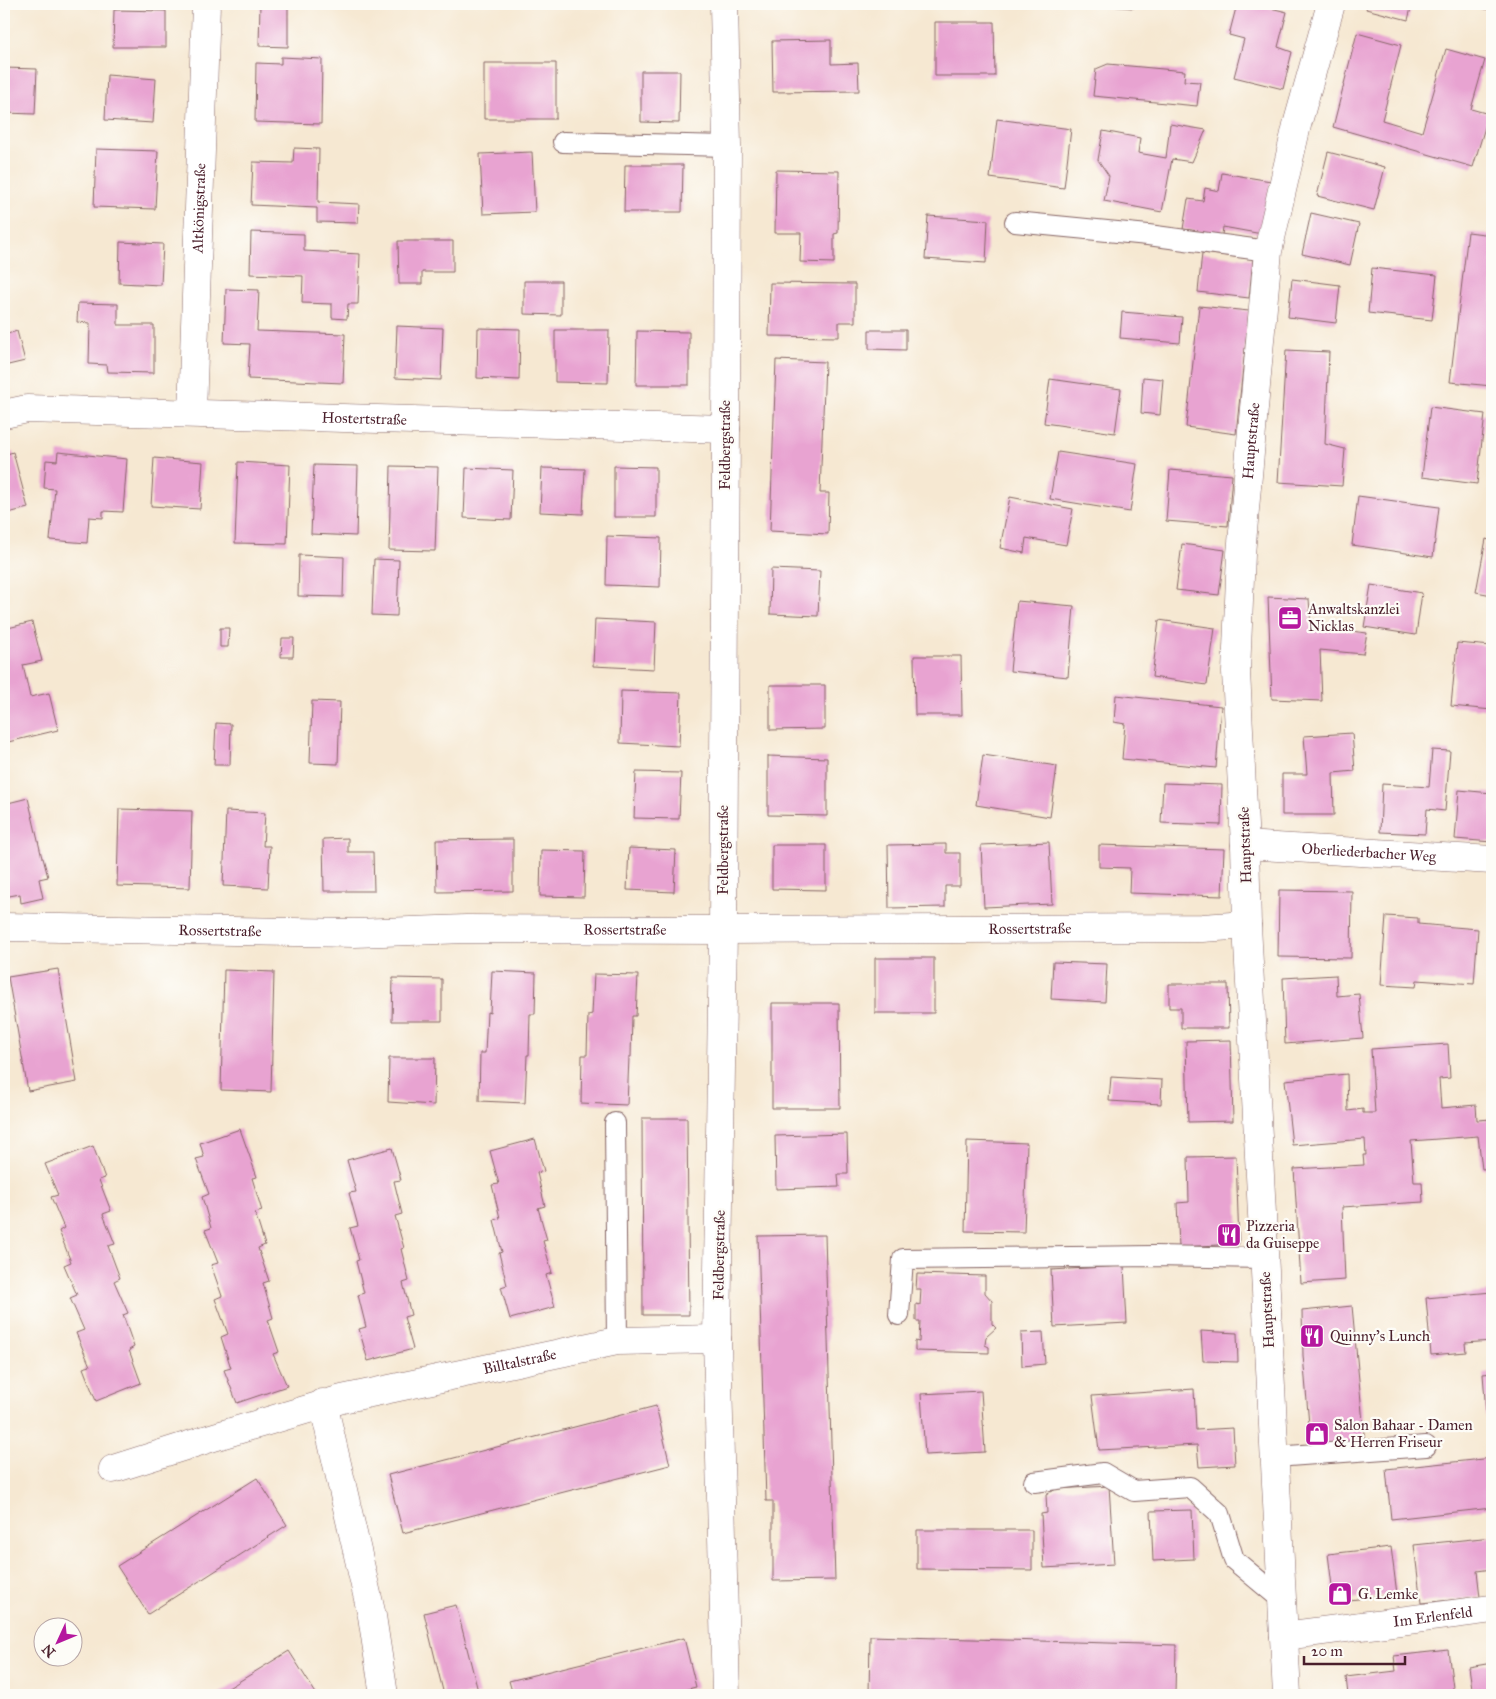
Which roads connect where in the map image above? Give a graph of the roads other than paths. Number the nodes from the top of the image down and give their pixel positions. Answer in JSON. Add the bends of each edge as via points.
{"nodes":[{"id":1,"x":206,"y":4,"type":"edge"},
{"id":2,"x":724,"y":4,"type":"edge"},
{"id":3,"x":1331,"y":4,"type":"edge"},
{"id":4,"x":563,"y":142,"type":"dead end"},
{"id":5,"x":727,"y":146,"type":"junction"},
{"id":6,"x":1015,"y":222,"type":"dead end"},
{"id":7,"x":1268,"y":251,"type":"junction"},
{"id":8,"x":192,"y":413,"type":"junction"},
{"id":9,"x":4,"y":414,"type":"edge"},
{"id":10,"x":726,"y":429,"type":"junction"},
{"id":11,"x":1245,"y":845,"type":"junction"},
{"id":12,"x":1492,"y":860,"type":"edge"},
{"id":13,"x":1247,"y":925,"type":"junction"},
{"id":14,"x":4,"y":927,"type":"edge"},
{"id":15,"x":722,"y":930,"type":"junction"},
{"id":16,"x":615,"y":1123,"type":"dead end"},
{"id":17,"x":1264,"y":1258,"type":"junction"},
{"id":18,"x":899,"y":1315,"type":"dead end"},
{"id":19,"x":718,"y":1339,"type":"junction"},
{"id":20,"x":617,"y":1341,"type":"junction"},
{"id":21,"x":324,"y":1403,"type":"junction"},
{"id":22,"x":1426,"y":1446,"type":"dead end"},
{"id":23,"x":1275,"y":1457,"type":"junction"},
{"id":24,"x":113,"y":1469,"type":"dead end"},
{"id":25,"x":1034,"y":1482,"type":"dead end"},
{"id":26,"x":1282,"y":1600,"type":"junction"},
{"id":27,"x":1492,"y":1609,"type":"edge"},
{"id":28,"x":1284,"y":1636,"type":"junction"},
{"id":29,"x":384,"y":1695,"type":"edge"},
{"id":30,"x":726,"y":1695,"type":"edge"},
{"id":31,"x":1287,"y":1695,"type":"edge"}],
"edges":[{"from":1,"to":8,"type":"street","name":"Altkönigstraße"},
{"from":2,"to":5,"type":"street","name":"Feldbergstraße"},
{"from":3,"to":7,"type":"street","name":"Hauptstraße","via":[[1297,125]]},
{"from":4,"to":5,"type":"lane"},
{"from":5,"to":10,"type":"street","name":"Feldbergstraße"},
{"from":6,"to":7,"type":"lane"},
{"from":7,"to":11,"type":"street","name":"Hauptstraße","via":[[1241,554],[1236,672]]},
{"from":8,"to":9,"type":"street","name":"Hostertstraße","via":[[27,409]]},
{"from":8,"to":10,"type":"street","name":"Hostertstraße"},
{"from":10,"to":15,"type":"street","name":"Feldbergstraße"},
{"from":11,"to":12,"type":"street","name":"Oberliederbacher Weg"},
{"from":11,"to":13,"type":"street","name":"Hauptstraße"},
{"from":13,"to":15,"type":"street","name":"Rossertstraße","via":[[1202,928]]},
{"from":13,"to":17,"type":"street","name":"Hauptstraße"},
{"from":14,"to":15,"type":"street","name":"Rossertstraße","via":[[354,933],[466,929]]},
{"from":15,"to":19,"type":"street","name":"Feldbergstraße"},
{"from":16,"to":20,"type":"lane"},
{"from":17,"to":18,"type":"lane","via":[[903,1259]]},
{"from":17,"to":23,"type":"street","name":"Hauptstraße"},
{"from":19,"to":20,"type":"street","name":"Billtalstraße"},
{"from":19,"to":30,"type":"street","name":"Feldbergstraße"},
{"from":20,"to":21,"type":"street","name":"Billtalstraße"},
{"from":21,"to":24,"type":"street","name":"Billtalstraße"},
{"from":21,"to":29,"type":"street","via":[[372,1616]]},
{"from":22,"to":23,"type":"lane"},
{"from":23,"to":26,"type":"street","name":"Hauptstraße"},
{"from":25,"to":26,"type":"lane","via":[[1103,1473],[1134,1491],[1190,1487],[1220,1514],[1234,1560]]},
{"from":26,"to":28,"type":"street","name":"Hauptstraße"},
{"from":27,"to":28,"type":"street","name":"Im Erlenfeld"},
{"from":28,"to":31,"type":"street","name":"Hauptstraße"}]}
